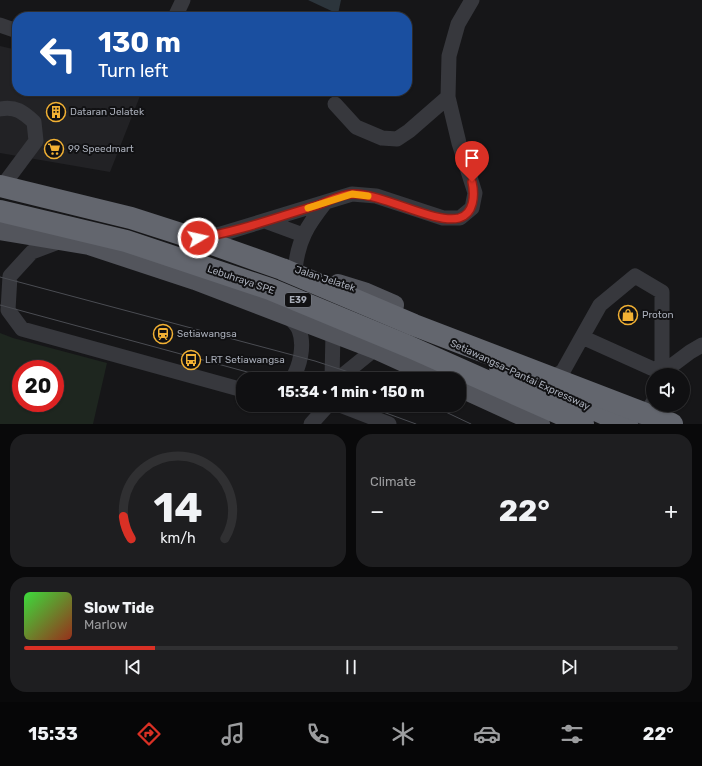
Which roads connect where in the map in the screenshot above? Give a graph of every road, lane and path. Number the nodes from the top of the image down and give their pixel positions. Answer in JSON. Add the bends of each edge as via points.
{"nodes":[{"id":1,"x":183,"y":0,"type":"edge"},
{"id":2,"x":472,"y":0,"type":"edge"},
{"id":3,"x":177,"y":12,"type":"edge"},
{"id":4,"x":0,"y":25,"type":"edge"},
{"id":5,"x":12,"y":29,"type":"edge"},
{"id":6,"x":448,"y":97,"type":"junction"},
{"id":7,"x":335,"y":104,"type":"dead end"},
{"id":8,"x":0,"y":109,"type":"edge"},
{"id":9,"x":0,"y":187,"type":"edge"},
{"id":10,"x":325,"y":203,"type":"junction"},
{"id":11,"x":0,"y":212,"type":"edge"},
{"id":12,"x":265,"y":221,"type":"junction"},
{"id":13,"x":0,"y":230,"type":"edge"},
{"id":14,"x":303,"y":235,"type":"junction"},
{"id":15,"x":198,"y":238,"type":"junction"},
{"id":16,"x":62,"y":240,"type":"junction"},
{"id":17,"x":295,"y":270,"type":"junction"},
{"id":18,"x":287,"y":315,"type":"junction"},
{"id":19,"x":414,"y":325,"type":"junction"},
{"id":20,"x":333,"y":332,"type":"junction"},
{"id":21,"x":582,"y":337,"type":"junction"},
{"id":22,"x":702,"y":345,"type":"edge"},
{"id":23,"x":375,"y":350,"type":"junction"},
{"id":24,"x":649,"y":368,"type":"edge"},
{"id":25,"x":662,"y":368,"type":"edge"},
{"id":26,"x":670,"y":368,"type":"edge"},
{"id":27,"x":296,"y":372,"type":"edge"},
{"id":28,"x":332,"y":372,"type":"edge"},
{"id":29,"x":347,"y":372,"type":"edge"},
{"id":30,"x":425,"y":372,"type":"edge"},
{"id":31,"x":548,"y":381,"type":"junction"},
{"id":32,"x":236,"y":388,"type":"edge"},
{"id":33,"x":466,"y":390,"type":"edge"},
{"id":34,"x":322,"y":412,"type":"edge"},
{"id":35,"x":358,"y":412,"type":"edge"},
{"id":36,"x":647,"y":412,"type":"edge"},
{"id":37,"x":311,"y":424,"type":"edge"},
{"id":38,"x":389,"y":424,"type":"edge"},
{"id":39,"x":540,"y":424,"type":"edge"},
{"id":40,"x":583,"y":424,"type":"edge"},
{"id":41,"x":627,"y":424,"type":"edge"},
{"id":42,"x":630,"y":424,"type":"edge"},
{"id":43,"x":640,"y":424,"type":"edge"},
{"id":44,"x":672,"y":424,"type":"edge"}],
"edges":[{"from":1,"to":3,"type":"street"},
{"from":2,"to":6,"type":"street","via":[[458,24],[449,56]]},
{"from":4,"to":5,"type":"street"},
{"from":6,"to":7,"type":"street","via":[[397,139],[382,138],[356,127]]},
{"from":6,"to":10,"type":"street","via":[[459,144],[475,193],[472,208],[460,218],[443,218],[376,196],[352,194]]},
{"from":8,"to":9,"type":"street","via":[[10,107],[24,113],[34,122],[36,141]]},
{"from":9,"to":15,"type":"main road","name":"Jalan Jelatek"},
{"from":9,"to":19,"type":"highway","number":"E39","bridge":true,"via":[[131,218],[212,244],[282,269]]},
{"from":10,"to":12,"type":"street"},
{"from":10,"to":14,"type":"street"},
{"from":11,"to":40,"type":"highway","name":"Lebuhraya SPE","number":"E39","via":[[126,242],[270,289],[410,347]]},
{"from":12,"to":14,"type":"street"},
{"from":12,"to":15,"type":"street","via":[[222,234]]},
{"from":13,"to":16,"type":"main road"},
{"from":14,"to":17,"type":"street"},
{"from":15,"to":17,"type":"main road","name":"Jalan Jelatek"},
{"from":16,"to":18,"type":"main road","via":[[89,245],[173,272]]},
{"from":16,"to":32,"type":"street","via":[[32,252],[10,276],[8,310],[22,329]]},
{"from":17,"to":31,"type":"main road","name":"Jalan Jelatek","via":[[364,292],[478,342]]},
{"from":18,"to":20,"type":"main road"},
{"from":18,"to":27,"type":"street","via":[[299,329],[302,347]]},
{"from":19,"to":41,"type":"highway","name":"Setiawangsa–Pantai Expressway","bridge":true,"via":[[520,377]]},
{"from":19,"to":44,"type":"highway","bridge":true},
{"from":20,"to":23,"type":"main road"},
{"from":20,"to":28,"type":"street"},
{"from":21,"to":24,"type":"street"},
{"from":21,"to":25,"type":"street","via":[[600,305],[635,276],[662,292]]},
{"from":21,"to":31,"type":"street","via":[[563,371]]},
{"from":22,"to":26,"type":"street"},
{"from":23,"to":29,"type":"street"},
{"from":23,"to":30,"type":"main road"},
{"from":31,"to":42,"type":"main road","name":"Jalan Jelatek"},
{"from":33,"to":39,"type":"main road"},
{"from":34,"to":37,"type":"street"},
{"from":35,"to":38,"type":"street"},
{"from":36,"to":43,"type":"street"}]}
